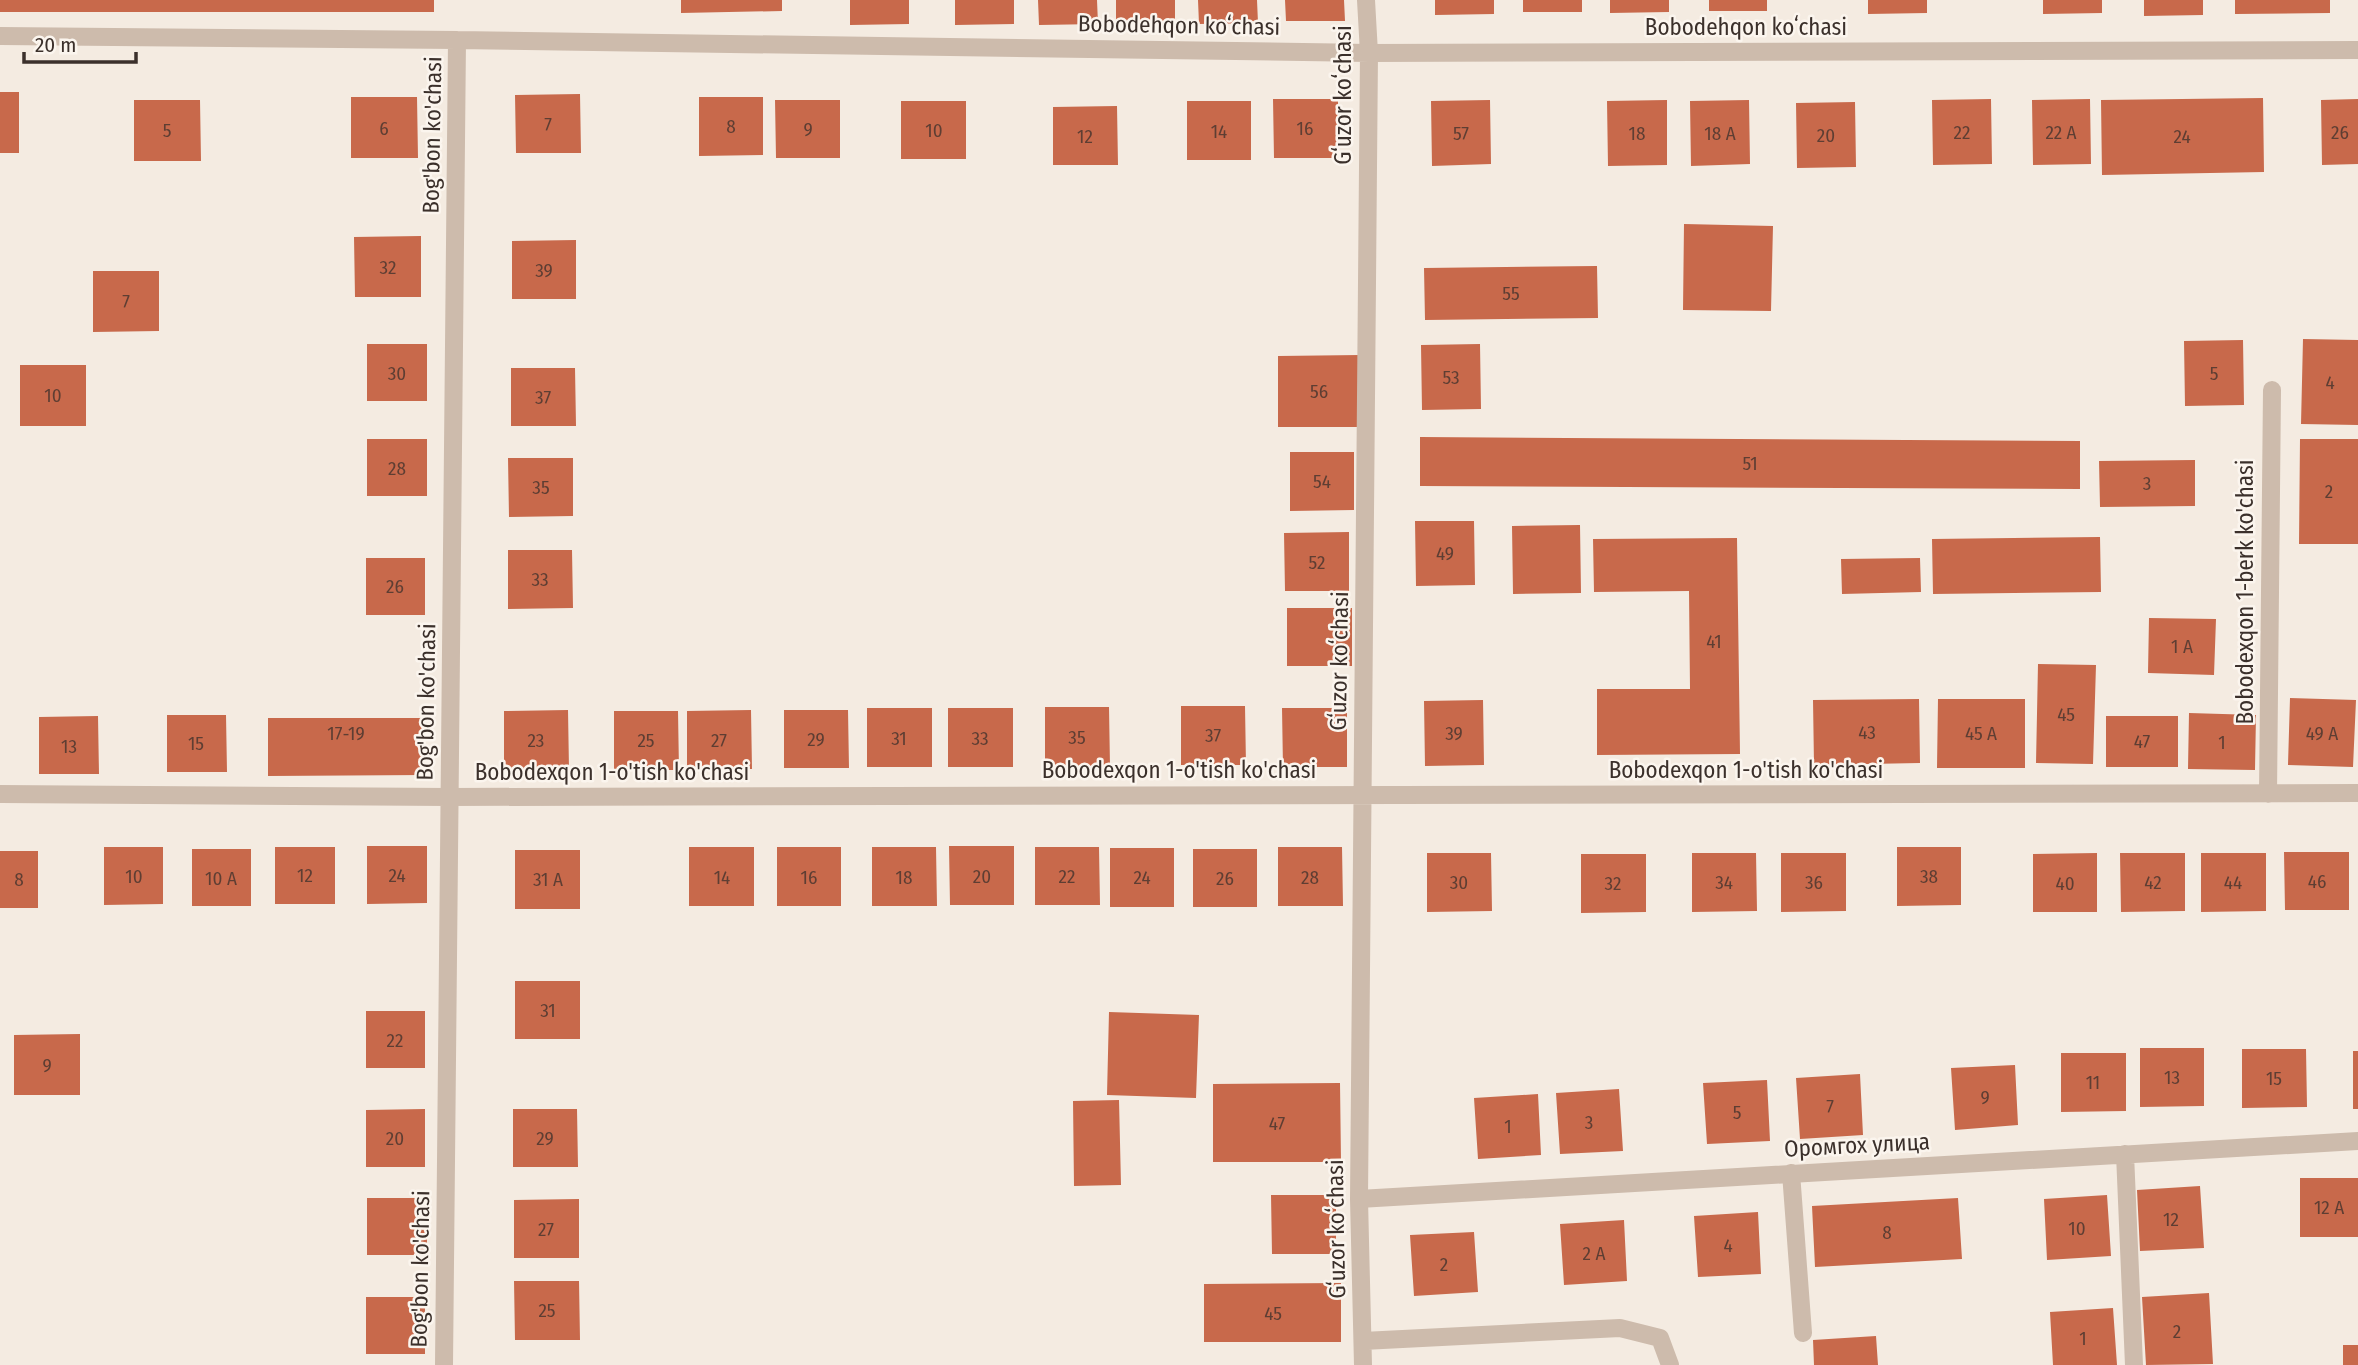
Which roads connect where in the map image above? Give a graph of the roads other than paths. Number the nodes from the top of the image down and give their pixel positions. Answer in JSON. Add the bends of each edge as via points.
{"nodes":[{"id":1,"x":1366,"y":0,"type":"edge"},
{"id":2,"x":0,"y":36,"type":"edge"},
{"id":3,"x":457,"y":40,"type":"junction"},
{"id":4,"x":2358,"y":50,"type":"edge"},
{"id":5,"x":1369,"y":53,"type":"junction"},
{"id":6,"x":2272,"y":390,"type":"dead end"},
{"id":7,"x":2358,"y":793,"type":"edge"},
{"id":8,"x":0,"y":794,"type":"edge"},
{"id":9,"x":1362,"y":794,"type":"junction"},
{"id":10,"x":2268,"y":794,"type":"junction"},
{"id":11,"x":449,"y":797,"type":"junction"},
{"id":12,"x":2358,"y":1141,"type":"edge"},
{"id":13,"x":2125,"y":1154,"type":"junction"},
{"id":14,"x":1791,"y":1174,"type":"junction"},
{"id":15,"x":1359,"y":1199,"type":"junction"},
{"id":16,"x":1803,"y":1334,"type":"dead end"},
{"id":17,"x":1363,"y":1341,"type":"junction"},
{"id":18,"x":444,"y":1365,"type":"edge"},
{"id":19,"x":1363,"y":1365,"type":"edge"},
{"id":20,"x":1670,"y":1365,"type":"edge"},
{"id":21,"x":2134,"y":1365,"type":"edge"}],
"edges":[{"from":1,"to":5,"type":"street","name":"Gʻuzor koʻchasi"},
{"from":2,"to":3,"type":"street","name":"Bobodehqon koʻchasi"},
{"from":3,"to":5,"type":"street","name":"Bobodehqon koʻchasi"},
{"from":3,"to":11,"type":"street","name":"Bog'bon ko'chasi"},
{"from":4,"to":5,"type":"street","name":"Bobodehqon koʻchasi"},
{"from":5,"to":9,"type":"street","name":"Gʻuzor koʻchasi"},
{"from":6,"to":10,"type":"street","name":"Bobodexqon 1-berk ko'chasi"},
{"from":7,"to":10,"type":"street","name":"Bobodexqon 1-o'tish ko'chasi"},
{"from":8,"to":11,"type":"street","name":"Bobodexqon 1-o'tish ko'chasi"},
{"from":9,"to":10,"type":"street","name":"Bobodexqon 1-o'tish ko'chasi"},
{"from":9,"to":11,"type":"street","name":"Bobodexqon 1-o'tish ko'chasi"},
{"from":9,"to":15,"type":"street","name":"Gʻuzor koʻchasi"},
{"from":11,"to":18,"type":"street","name":"Bog'bon ko'chasi"},
{"from":12,"to":13,"type":"street","name":"Оромгох улица"},
{"from":13,"to":14,"type":"street","name":"Оромгох улица"},
{"from":13,"to":21,"type":"street"},
{"from":14,"to":15,"type":"street","name":"Оромгох улица"},
{"from":14,"to":16,"type":"street"},
{"from":15,"to":17,"type":"street","name":"Gʻuzor koʻchasi"},
{"from":17,"to":19,"type":"street","name":"Gʻuzor koʻchasi"},
{"from":17,"to":20,"type":"street","via":[[1620,1328],[1660,1338]]}]}
